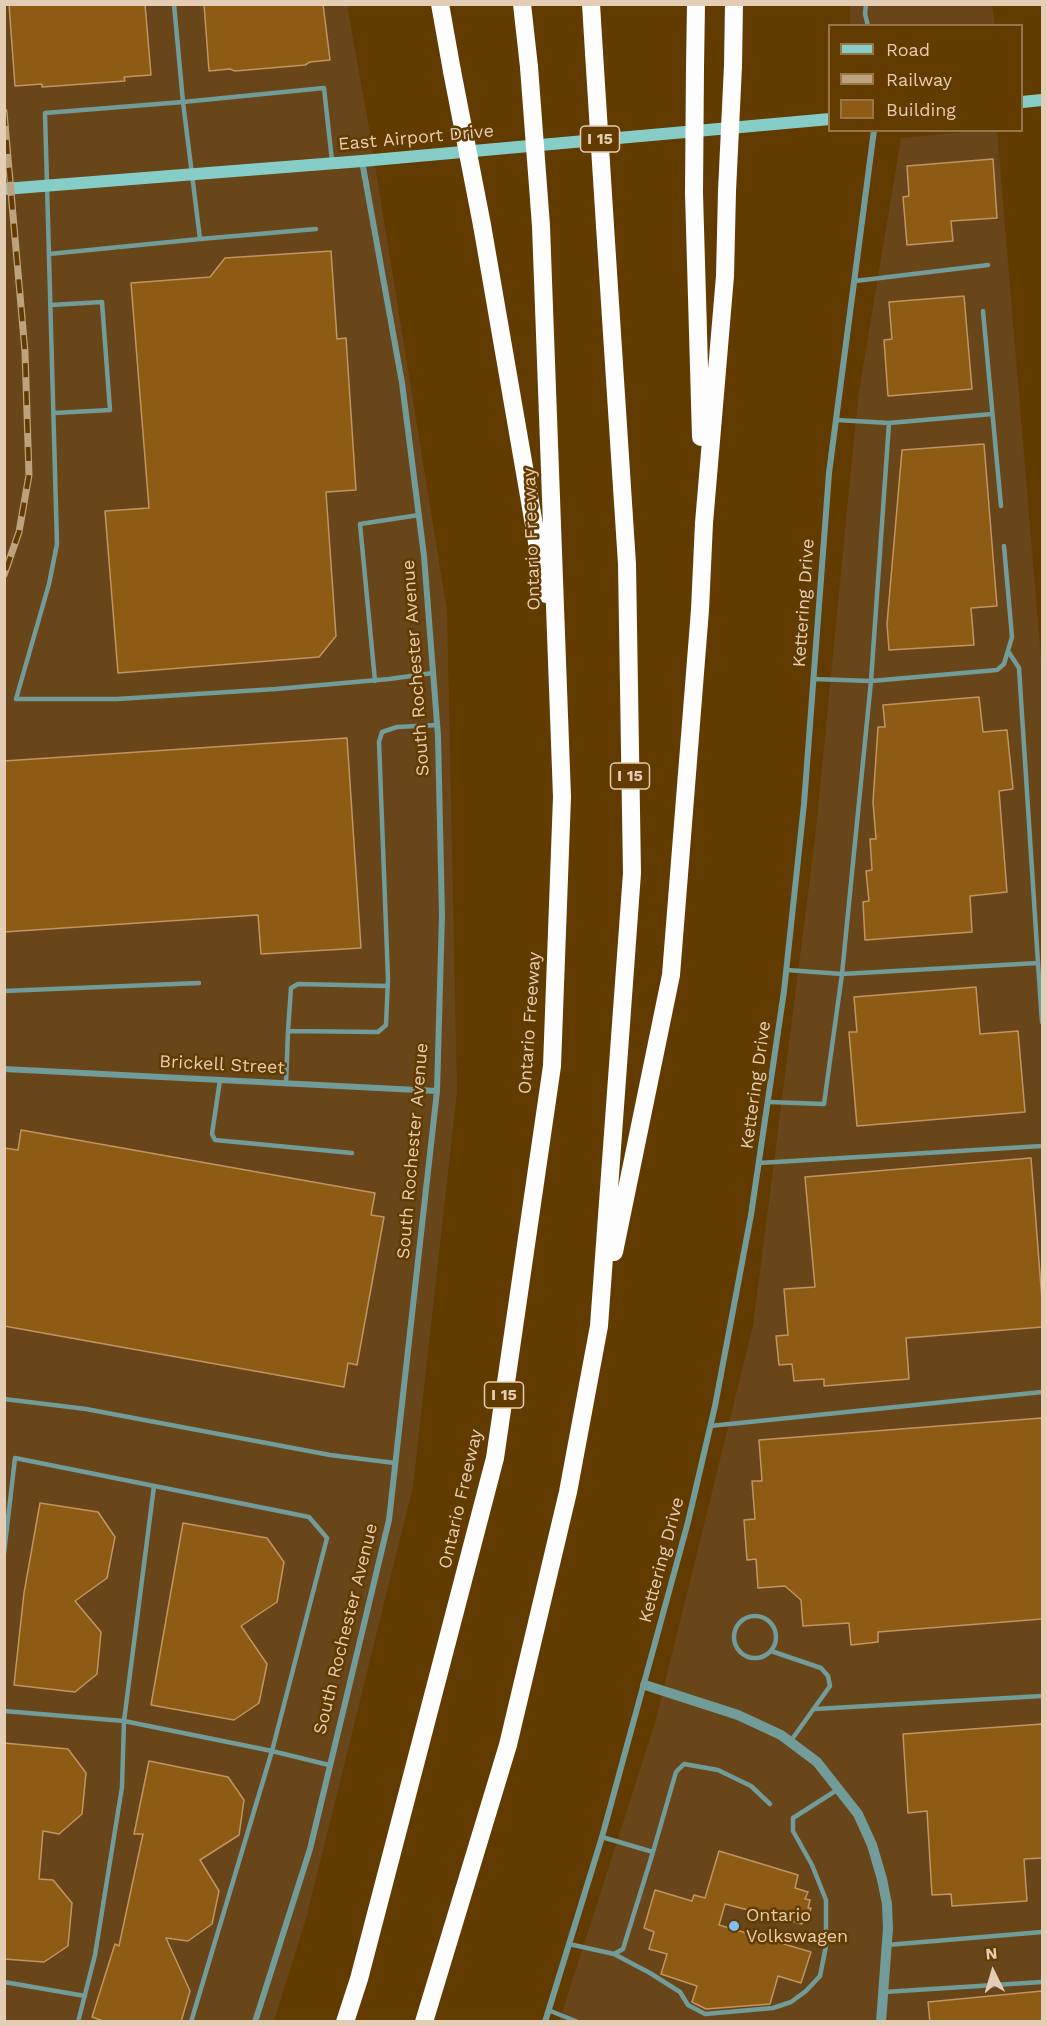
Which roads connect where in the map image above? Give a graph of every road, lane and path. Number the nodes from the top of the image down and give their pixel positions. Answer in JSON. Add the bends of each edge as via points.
{"nodes":[{"id":1,"x":174,"y":4,"type":"edge"},
{"id":2,"x":440,"y":4,"type":"edge"},
{"id":3,"x":522,"y":4,"type":"edge"},
{"id":4,"x":591,"y":4,"type":"edge"},
{"id":5,"x":696,"y":4,"type":"edge"},
{"id":6,"x":734,"y":4,"type":"edge"},
{"id":7,"x":866,"y":4,"type":"edge"},
{"id":8,"x":868,"y":24,"type":"edge"},
{"id":9,"x":1042,"y":100,"type":"edge"},
{"id":10,"x":183,"y":102,"type":"junction"},
{"id":11,"x":1023,"y":102,"type":"edge"},
{"id":12,"x":828,"y":119,"type":"edge"},
{"id":13,"x":874,"y":132,"type":"edge"},
{"id":14,"x":362,"y":161,"type":"junction"},
{"id":15,"x":332,"y":164,"type":"junction"},
{"id":16,"x":193,"y":174,"type":"junction"},
{"id":17,"x":48,"y":186,"type":"junction"},
{"id":18,"x":4,"y":189,"type":"edge"},
{"id":19,"x":316,"y":229,"type":"dead end"},
{"id":20,"x":200,"y":239,"type":"junction"},
{"id":21,"x":50,"y":254,"type":"junction"},
{"id":22,"x":988,"y":265,"type":"dead end"},
{"id":23,"x":855,"y":281,"type":"junction"},
{"id":24,"x":51,"y":305,"type":"junction"},
{"id":25,"x":983,"y":311,"type":"dead end"},
{"id":26,"x":54,"y":413,"type":"junction"},
{"id":27,"x":992,"y":414,"type":"junction"},
{"id":28,"x":837,"y":420,"type":"junction"},
{"id":29,"x":889,"y":423,"type":"junction"},
{"id":30,"x":1001,"y":506,"type":"dead end"},
{"id":31,"x":419,"y":515,"type":"junction"},
{"id":32,"x":704,"y":523,"type":"junction"},
{"id":33,"x":1004,"y":546,"type":"dead end"},
{"id":34,"x":1008,"y":651,"type":"junction"},
{"id":35,"x":558,"y":667,"type":"junction"},
{"id":36,"x":433,"y":673,"type":"junction"},
{"id":37,"x":813,"y":679,"type":"junction"},
{"id":38,"x":375,"y":681,"type":"junction"},
{"id":39,"x":871,"y":681,"type":"junction"},
{"id":40,"x":437,"y":726,"type":"junction"},
{"id":41,"x":1038,"y":963,"type":"junction"},
{"id":42,"x":787,"y":970,"type":"junction"},
{"id":43,"x":842,"y":974,"type":"junction"},
{"id":44,"x":199,"y":983,"type":"dead end"},
{"id":45,"x":388,"y":986,"type":"junction"},
{"id":46,"x":4,"y":991,"type":"edge"},
{"id":47,"x":1042,"y":1022,"type":"edge"},
{"id":48,"x":288,"y":1031,"type":"junction"},
{"id":49,"x":4,"y":1069,"type":"edge"},
{"id":50,"x":220,"y":1080,"type":"junction"},
{"id":51,"x":286,"y":1084,"type":"junction"},
{"id":52,"x":437,"y":1091,"type":"junction"},
{"id":53,"x":769,"y":1102,"type":"junction"},
{"id":54,"x":1042,"y":1146,"type":"edge"},
{"id":55,"x":352,"y":1153,"type":"dead end"},
{"id":56,"x":759,"y":1163,"type":"junction"},
{"id":57,"x":599,"y":1326,"type":"junction"},
{"id":58,"x":1042,"y":1392,"type":"edge"},
{"id":59,"x":4,"y":1400,"type":"edge"},
{"id":60,"x":710,"y":1426,"type":"junction"},
{"id":61,"x":395,"y":1463,"type":"junction"},
{"id":62,"x":154,"y":1486,"type":"junction"},
{"id":63,"x":4,"y":1553,"type":"edge"},
{"id":64,"x":771,"y":1651,"type":"junction"},
{"id":65,"x":645,"y":1685,"type":"junction"},
{"id":66,"x":1042,"y":1696,"type":"edge"},
{"id":67,"x":814,"y":1709,"type":"junction"},
{"id":68,"x":4,"y":1711,"type":"edge"},
{"id":69,"x":124,"y":1721,"type":"junction"},
{"id":70,"x":790,"y":1742,"type":"junction"},
{"id":71,"x":273,"y":1751,"type":"junction"},
{"id":72,"x":329,"y":1765,"type":"junction"},
{"id":73,"x":839,"y":1790,"type":"junction"},
{"id":74,"x":771,"y":1804,"type":"dead end"},
{"id":75,"x":602,"y":1838,"type":"junction"},
{"id":76,"x":653,"y":1852,"type":"junction"},
{"id":77,"x":1042,"y":1932,"type":"edge"},
{"id":78,"x":569,"y":1944,"type":"junction"},
{"id":79,"x":887,"y":1945,"type":"junction"},
{"id":80,"x":614,"y":1954,"type":"junction"},
{"id":81,"x":4,"y":1982,"type":"edge"},
{"id":82,"x":1042,"y":1982,"type":"edge"},
{"id":83,"x":884,"y":1992,"type":"junction"},
{"id":84,"x":85,"y":1996,"type":"junction"},
{"id":85,"x":548,"y":2010,"type":"junction"},
{"id":86,"x":78,"y":2022,"type":"edge"},
{"id":87,"x":191,"y":2022,"type":"edge"},
{"id":88,"x":255,"y":2022,"type":"edge"},
{"id":89,"x":345,"y":2022,"type":"edge"},
{"id":90,"x":424,"y":2022,"type":"edge"},
{"id":91,"x":545,"y":2022,"type":"edge"},
{"id":92,"x":578,"y":2022,"type":"edge"},
{"id":93,"x":881,"y":2022,"type":"edge"}],
"edges":[{"from":1,"to":10,"type":"lane"},
{"from":2,"to":35,"type":"highway","bridge":true},
{"from":3,"to":35,"type":"highway","name":"Ontario Freeway","number":"I 15","bridge":true,"via":[[541,226]]},
{"from":4,"to":57,"type":"highway","number":"I 15","bridge":true,"via":[[627,564],[632,873]]},
{"from":5,"to":32,"type":"highway","bridge":true,"via":[[694,193]]},
{"from":6,"to":32,"type":"highway","bridge":true,"via":[[725,276]]},
{"from":7,"to":8,"type":"lane"},
{"from":9,"to":11,"type":"main road"},
{"from":10,"to":15,"type":"lane","via":[[324,88]]},
{"from":10,"to":16,"type":"lane"},
{"from":10,"to":17,"type":"lane","via":[[45,113]]},
{"from":12,"to":14,"type":"main road","name":"East Airport Drive"},
{"from":13,"to":23,"type":"street","name":"Kettering Drive"},
{"from":14,"to":15,"type":"main road","name":"East Airport Drive"},
{"from":14,"to":31,"type":"street","name":"South Rochester Avenue","via":[[402,383]]},
{"from":15,"to":16,"type":"main road","name":"East Airport Drive"},
{"from":16,"to":17,"type":"main road","name":"East Airport Drive"},
{"from":16,"to":20,"type":"lane"},
{"from":17,"to":18,"type":"main road","name":"East Airport Drive"},
{"from":17,"to":21,"type":"lane"},
{"from":19,"to":20,"type":"lane"},
{"from":20,"to":21,"type":"lane"},
{"from":21,"to":24,"type":"lane"},
{"from":22,"to":23,"type":"lane"},
{"from":23,"to":28,"type":"street","name":"Kettering Drive"},
{"from":24,"to":26,"type":"lane"},
{"from":24,"to":26,"type":"lane","via":[[102,302],[110,410]]},
{"from":25,"to":27,"type":"lane"},
{"from":26,"to":38,"type":"lane","via":[[57,544],[16,699],[117,699]]},
{"from":27,"to":29,"type":"lane"},
{"from":27,"to":30,"type":"lane"},
{"from":28,"to":29,"type":"lane"},
{"from":28,"to":37,"type":"street","name":"Kettering Drive","via":[[829,473]]},
{"from":29,"to":39,"type":"lane"},
{"from":31,"to":36,"type":"street","name":"South Rochester Avenue"},
{"from":31,"to":38,"type":"lane","via":[[360,524]]},
{"from":32,"to":57,"type":"highway","via":[[671,975]]},
{"from":33,"to":34,"type":"lane","via":[[1012,637]]},
{"from":34,"to":39,"type":"lane","via":[[1004,664],[997,670]]},
{"from":34,"to":41,"type":"lane","via":[[1019,668]]},
{"from":35,"to":89,"type":"highway","name":"Ontario Freeway","number":"I 15","via":[[562,797],[552,1066],[495,1458]]},
{"from":36,"to":38,"type":"lane"},
{"from":36,"to":40,"type":"street","name":"South Rochester Avenue"},
{"from":37,"to":39,"type":"lane"},
{"from":37,"to":42,"type":"street","name":"Kettering Drive"},
{"from":39,"to":43,"type":"lane"},
{"from":40,"to":45,"type":"lane","via":[[397,727],[382,732],[379,742]]},
{"from":40,"to":52,"type":"street","name":"South Rochester Avenue","via":[[442,915]]},
{"from":41,"to":43,"type":"lane"},
{"from":41,"to":47,"type":"lane"},
{"from":42,"to":43,"type":"lane"},
{"from":42,"to":53,"type":"street","name":"Kettering Drive"},
{"from":43,"to":53,"type":"lane","via":[[824,1104]]},
{"from":44,"to":46,"type":"lane"},
{"from":45,"to":48,"type":"lane","via":[[386,1025],[378,1032]]},
{"from":45,"to":48,"type":"lane","via":[[298,984],[291,988]]},
{"from":48,"to":51,"type":"lane"},
{"from":49,"to":50,"type":"street","name":"Brickell Street"},
{"from":50,"to":51,"type":"street","name":"Brickell Street"},
{"from":50,"to":55,"type":"lane","via":[[212,1134],[215,1140]]},
{"from":51,"to":52,"type":"street","name":"Brickell Street"},
{"from":52,"to":61,"type":"street","name":"South Rochester Avenue"},
{"from":53,"to":56,"type":"street","name":"Kettering Drive"},
{"from":54,"to":56,"type":"lane"},
{"from":56,"to":60,"type":"street","name":"Kettering Drive"},
{"from":57,"to":90,"type":"highway","number":"I 15","via":[[568,1492],[508,1745]]},
{"from":58,"to":60,"type":"lane"},
{"from":59,"to":61,"type":"lane","via":[[86,1409],[330,1455]]},
{"from":60,"to":65,"type":"street","name":"Kettering Drive"},
{"from":61,"to":72,"type":"street","name":"South Rochester Avenue","via":[[388,1520]]},
{"from":62,"to":63,"type":"lane","via":[[15,1458]]},
{"from":62,"to":69,"type":"lane"},
{"from":62,"to":71,"type":"lane","via":[[309,1517],[327,1538]]},
{"from":64,"to":64,"type":"lane","via":[[759,1658],[745,1656],[735,1646],[737,1625],[755,1615],[768,1620],[776,1631]]},
{"from":64,"to":67,"type":"lane","via":[[822,1668],[828,1676],[830,1686]]},
{"from":65,"to":70,"type":"street","via":[[738,1715]]},
{"from":65,"to":75,"type":"street","name":"Kettering Drive"},
{"from":66,"to":67,"type":"lane"},
{"from":67,"to":70,"type":"lane"},
{"from":68,"to":69,"type":"lane"},
{"from":69,"to":71,"type":"lane"},
{"from":69,"to":84,"type":"lane","via":[[122,1787]]},
{"from":70,"to":73,"type":"street","via":[[817,1762]]},
{"from":71,"to":72,"type":"lane"},
{"from":71,"to":87,"type":"lane"},
{"from":72,"to":88,"type":"street","name":"South Rochester Avenue","via":[[310,1849]]},
{"from":73,"to":79,"type":"street","via":[[858,1814],[872,1845],[887,1904]]},
{"from":73,"to":80,"type":"lane","via":[[793,1818],[793,1831],[826,1900],[826,1946],[820,1976],[791,2002],[773,2008],[705,2014],[688,2005],[680,1992]]},
{"from":74,"to":76,"type":"lane","via":[[751,1786],[718,1770],[684,1764],[676,1772]]},
{"from":75,"to":76,"type":"lane"},
{"from":75,"to":78,"type":"street","name":"Kettering Drive"},
{"from":76,"to":80,"type":"lane","via":[[623,1949]]},
{"from":77,"to":79,"type":"lane"},
{"from":78,"to":80,"type":"lane"},
{"from":78,"to":85,"type":"street","name":"Kettering Drive"},
{"from":79,"to":83,"type":"street"},
{"from":81,"to":84,"type":"lane"},
{"from":82,"to":83,"type":"lane"},
{"from":83,"to":93,"type":"street"},
{"from":84,"to":86,"type":"lane"},
{"from":85,"to":91,"type":"street","name":"Kettering Drive"},
{"from":85,"to":92,"type":"lane"}]}
